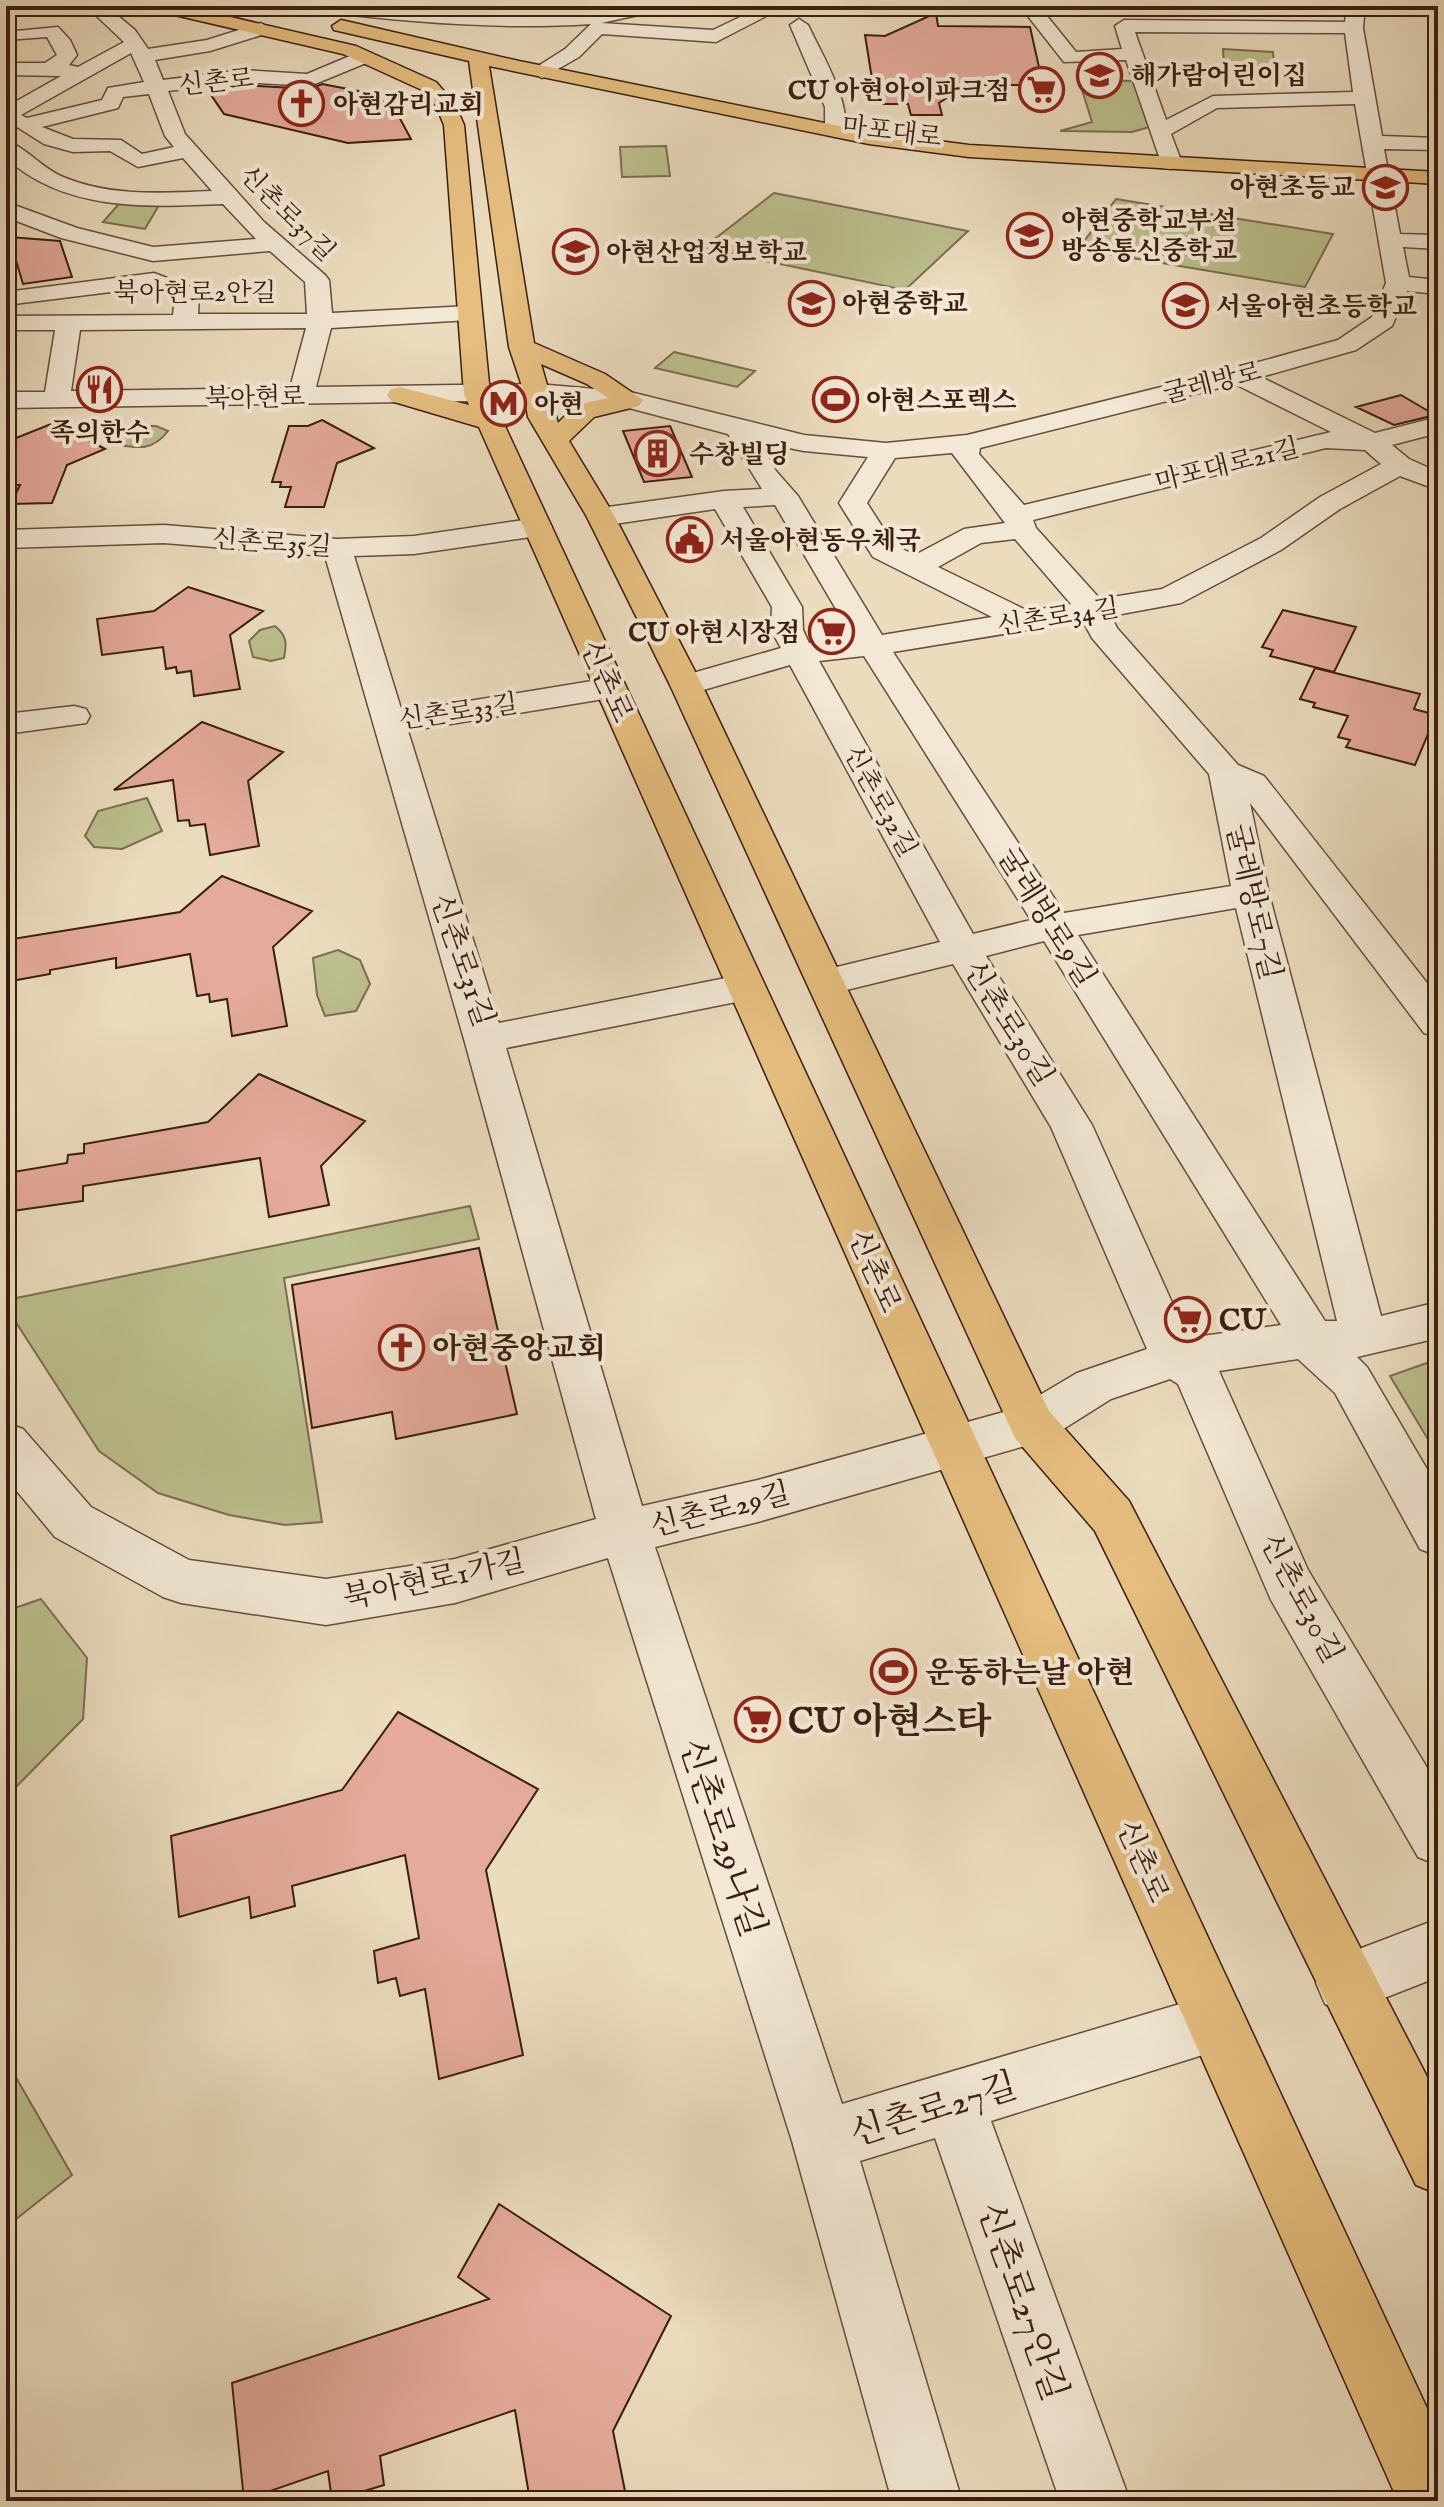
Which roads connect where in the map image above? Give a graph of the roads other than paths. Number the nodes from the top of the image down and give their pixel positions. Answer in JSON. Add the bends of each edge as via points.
{"nodes":[{"id":1,"x":95,"y":6,"type":"edge"},
{"id":2,"x":648,"y":6,"type":"edge"},
{"id":3,"x":1029,"y":6,"type":"edge"},
{"id":4,"x":1176,"y":6,"type":"edge"},
{"id":5,"x":1356,"y":6,"type":"edge"},
{"id":6,"x":1269,"y":8,"type":"dead end"},
{"id":7,"x":310,"y":12,"type":"edge"},
{"id":8,"x":692,"y":12,"type":"dead end"},
{"id":9,"x":763,"y":13,"type":"dead end"},
{"id":10,"x":557,"y":20,"type":"junction"},
{"id":11,"x":799,"y":25,"type":"dead end"},
{"id":12,"x":1194,"y":26,"type":"junction"},
{"id":13,"x":1258,"y":27,"type":"junction"},
{"id":14,"x":598,"y":28,"type":"junction"},
{"id":15,"x":1354,"y":28,"type":"junction"},
{"id":16,"x":261,"y":29,"type":"junction"},
{"id":17,"x":146,"y":32,"type":"edge"},
{"id":18,"x":652,"y":32,"type":"junction"},
{"id":19,"x":13,"y":36,"type":"dead end"},
{"id":20,"x":357,"y":53,"type":"junction"},
{"id":21,"x":1133,"y":54,"type":"junction"},
{"id":22,"x":6,"y":69,"type":"edge"},
{"id":23,"x":467,"y":70,"type":"junction"},
{"id":24,"x":542,"y":72,"type":"junction"},
{"id":25,"x":54,"y":76,"type":"junction"},
{"id":26,"x":158,"y":88,"type":"junction"},
{"id":27,"x":115,"y":92,"type":"junction"},
{"id":28,"x":1366,"y":98,"type":"junction"},
{"id":29,"x":623,"y":110,"type":"dead end"},
{"id":30,"x":13,"y":118,"type":"edge"},
{"id":31,"x":1160,"y":132,"type":"junction"},
{"id":32,"x":834,"y":142,"type":"junction"},
{"id":33,"x":1375,"y":142,"type":"junction"},
{"id":34,"x":1438,"y":144,"type":"edge"},
{"id":35,"x":6,"y":147,"type":"edge"},
{"id":36,"x":86,"y":147,"type":"junction"},
{"id":37,"x":188,"y":151,"type":"junction"},
{"id":38,"x":1171,"y":163,"type":"junction"},
{"id":39,"x":28,"y":168,"type":"junction"},
{"id":40,"x":1438,"y":178,"type":"edge"},
{"id":41,"x":1382,"y":185,"type":"junction"},
{"id":42,"x":229,"y":197,"type":"junction"},
{"id":43,"x":171,"y":199,"type":"junction"},
{"id":44,"x":1438,"y":199,"type":"edge"},
{"id":45,"x":6,"y":209,"type":"edge"},
{"id":46,"x":1391,"y":240,"type":"junction"},
{"id":47,"x":1438,"y":242,"type":"edge"},
{"id":48,"x":275,"y":244,"type":"junction"},
{"id":49,"x":139,"y":252,"type":"junction"},
{"id":50,"x":1398,"y":283,"type":"junction"},
{"id":51,"x":113,"y":285,"type":"junction"},
{"id":52,"x":1438,"y":287,"type":"edge"},
{"id":53,"x":10,"y":293,"type":"edge"},
{"id":54,"x":470,"y":313,"type":"junction"},
{"id":55,"x":320,"y":321,"type":"junction"},
{"id":56,"x":69,"y":322,"type":"junction"},
{"id":57,"x":185,"y":322,"type":"junction"},
{"id":58,"x":6,"y":323,"type":"edge"},
{"id":59,"x":522,"y":347,"type":"junction"},
{"id":60,"x":1238,"y":376,"type":"junction"},
{"id":61,"x":497,"y":393,"type":"junction"},
{"id":62,"x":412,"y":395,"type":"junction"},
{"id":63,"x":301,"y":397,"type":"junction"},
{"id":64,"x":6,"y":400,"type":"edge"},
{"id":65,"x":57,"y":400,"type":"junction"},
{"id":66,"x":630,"y":400,"type":"junction"},
{"id":67,"x":1438,"y":425,"type":"edge"},
{"id":68,"x":738,"y":429,"type":"junction"},
{"id":69,"x":555,"y":440,"type":"junction"},
{"id":70,"x":1372,"y":442,"type":"junction"},
{"id":71,"x":967,"y":443,"type":"junction"},
{"id":72,"x":886,"y":451,"type":"junction"},
{"id":73,"x":1399,"y":465,"type":"junction"},
{"id":74,"x":1438,"y":482,"type":"edge"},
{"id":75,"x":784,"y":496,"type":"junction"},
{"id":76,"x":724,"y":499,"type":"junction"},
{"id":77,"x":601,"y":517,"type":"junction"},
{"id":78,"x":1020,"y":522,"type":"junction"},
{"id":79,"x":538,"y":527,"type":"junction"},
{"id":80,"x":6,"y":539,"type":"edge"},
{"id":81,"x":337,"y":548,"type":"junction"},
{"id":82,"x":916,"y":567,"type":"junction"},
{"id":83,"x":1093,"y":610,"type":"junction"},
{"id":84,"x":1024,"y":621,"type":"junction"},
{"id":85,"x":873,"y":646,"type":"junction"},
{"id":86,"x":799,"y":653,"type":"junction"},
{"id":87,"x":686,"y":685,"type":"junction"},
{"id":88,"x":610,"y":688,"type":"junction"},
{"id":89,"x":74,"y":716,"type":"dead end"},
{"id":90,"x":6,"y":724,"type":"edge"},
{"id":91,"x":389,"y":724,"type":"junction"},
{"id":92,"x":1226,"y":772,"type":"junction"},
{"id":93,"x":1251,"y":894,"type":"junction"},
{"id":94,"x":1053,"y":927,"type":"junction"},
{"id":95,"x":963,"y":949,"type":"junction"},
{"id":96,"x":826,"y":982,"type":"junction"},
{"id":97,"x":746,"y":987,"type":"junction"},
{"id":98,"x":1438,"y":1024,"type":"edge"},
{"id":99,"x":484,"y":1039,"type":"junction"},
{"id":100,"x":1438,"y":1320,"type":"edge"},
{"id":101,"x":1307,"y":1339,"type":"junction"},
{"id":102,"x":1364,"y":1339,"type":"junction"},
{"id":103,"x":1174,"y":1359,"type":"junction"},
{"id":104,"x":1032,"y":1424,"type":"junction"},
{"id":105,"x":6,"y":1443,"type":"edge"},
{"id":106,"x":955,"y":1447,"type":"junction"},
{"id":107,"x":625,"y":1532,"type":"junction"},
{"id":108,"x":1438,"y":1534,"type":"edge"},
{"id":109,"x":1438,"y":1838,"type":"edge"},
{"id":110,"x":1438,"y":1948,"type":"edge"},
{"id":111,"x":1346,"y":1983,"type":"junction"},
{"id":112,"x":1217,"y":2023,"type":"junction"},
{"id":113,"x":953,"y":2102,"type":"junction"},
{"id":114,"x":823,"y":2141,"type":"junction"},
{"id":115,"x":1438,"y":2163,"type":"edge"},
{"id":116,"x":927,"y":2501,"type":"edge"},
{"id":117,"x":1095,"y":2501,"type":"edge"},
{"id":118,"x":1434,"y":2501,"type":"edge"}],
"edges":[{"from":1,"to":17,"type":"street","name":"신촌로37길"},
{"from":2,"to":10,"type":"street","via":[[605,18]]},
{"from":3,"to":21,"type":"street","via":[[1071,58]]},
{"from":4,"to":12,"type":"street"},
{"from":5,"to":15,"type":"street"},
{"from":6,"to":13,"type":"street","via":[[1247,13]]},
{"from":7,"to":10,"type":"street","via":[[490,22]]},
{"from":7,"to":23,"type":"main road"},
{"from":8,"to":18,"type":"street"},
{"from":9,"to":18,"type":"street","via":[[716,36]]},
{"from":10,"to":14,"type":"street","via":[[564,26]]},
{"from":11,"to":32,"type":"street","via":[[835,107]]},
{"from":12,"to":13,"type":"street"},
{"from":12,"to":21,"type":"street","via":[[1124,26]]},
{"from":13,"to":15,"type":"street"},
{"from":14,"to":18,"type":"street"},
{"from":14,"to":24,"type":"street"},
{"from":15,"to":28,"type":"street"},
{"from":16,"to":17,"type":"street","name":"신촌로","via":[[210,45]]},
{"from":16,"to":17,"type":"main road","name":"신촌로","via":[[196,14]]},
{"from":16,"to":20,"type":"main road","name":"신촌로"},
{"from":17,"to":25,"type":"street","via":[[82,73]]},
{"from":17,"to":26,"type":"street","name":"신촌로37길"},
{"from":19,"to":25,"type":"street","via":[[51,31],[61,40],[67,55]]},
{"from":20,"to":23,"type":"main road","name":"마포대로"},
{"from":20,"to":26,"type":"street","name":"신촌로","via":[[310,80],[242,76]]},
{"from":20,"to":54,"type":"main road","name":"신촌로","via":[[429,86],[449,112]]},
{"from":21,"to":31,"type":"street"},
{"from":22,"to":25,"type":"street"},
{"from":23,"to":24,"type":"main road","name":"마포대로"},
{"from":23,"to":29,"type":"main road","name":"마포대로"},
{"from":23,"to":59,"type":"main road","name":"신촌로"},
{"from":24,"to":32,"type":"main road","name":"마포대로"},
{"from":25,"to":27,"type":"street"},
{"from":25,"to":30,"type":"street"},
{"from":26,"to":27,"type":"street"},
{"from":26,"to":37,"type":"street","name":"신촌로37길","via":[[163,126]]},
{"from":27,"to":30,"type":"street","via":[[111,104]]},
{"from":28,"to":31,"type":"street","via":[[1213,102]]},
{"from":28,"to":33,"type":"street"},
{"from":30,"to":36,"type":"street","via":[[54,143]]},
{"from":31,"to":38,"type":"street"},
{"from":32,"to":38,"type":"main road","name":"마포대로"},
{"from":32,"to":41,"type":"main road","name":"마포대로","via":[[924,164]]},
{"from":33,"to":34,"type":"street"},
{"from":33,"to":41,"type":"street"},
{"from":35,"to":39,"type":"street"},
{"from":36,"to":37,"type":"street","via":[[119,137],[138,161]]},
{"from":36,"to":39,"type":"street","via":[[79,160]]},
{"from":37,"to":42,"type":"street","name":"신촌로37길"},
{"from":38,"to":41,"type":"main road","name":"마포대로"},
{"from":39,"to":43,"type":"street","via":[[98,196]]},
{"from":40,"to":41,"type":"main road","name":"마포대로"},
{"from":41,"to":44,"type":"main road","name":"마포대로"},
{"from":41,"to":46,"type":"street"},
{"from":42,"to":43,"type":"street"},
{"from":42,"to":48,"type":"street","name":"신촌로37길"},
{"from":43,"to":49,"type":"street","via":[[160,225]]},
{"from":45,"to":49,"type":"street"},
{"from":46,"to":47,"type":"street"},
{"from":46,"to":50,"type":"street"},
{"from":48,"to":49,"type":"street"},
{"from":48,"to":55,"type":"street","name":"신촌로37길","via":[[317,280]]},
{"from":49,"to":51,"type":"street","via":[[100,262]]},
{"from":50,"to":52,"type":"street"},
{"from":50,"to":60,"type":"street","name":"굴레방로","via":[[1383,321],[1347,345]]},
{"from":51,"to":53,"type":"street"},
{"from":51,"to":57,"type":"street","via":[[154,280],[187,294]]},
{"from":53,"to":58,"type":"street"},
{"from":54,"to":55,"type":"street"},
{"from":54,"to":61,"type":"main road","name":"신촌로"},
{"from":55,"to":57,"type":"street","name":"북아현로2안길"},
{"from":55,"to":63,"type":"street","name":"신촌로37길"},
{"from":56,"to":57,"type":"street","name":"북아현로2안길"},
{"from":56,"to":58,"type":"street","name":"북아현로2안길"},
{"from":56,"to":65,"type":"street"},
{"from":59,"to":61,"type":"main road","name":"신촌로"},
{"from":59,"to":66,"type":"main road"},
{"from":60,"to":70,"type":"street"},
{"from":60,"to":71,"type":"street","name":"굴레방로"},
{"from":61,"to":62,"type":"main road","via":[[440,389]]},
{"from":61,"to":62,"type":"main road","via":[[461,411]]},
{"from":61,"to":66,"type":"street","name":"굴레방로"},
{"from":61,"to":69,"type":"main road","name":"신촌로","via":[[541,417]]},
{"from":61,"to":79,"type":"main road","name":"신촌로"},
{"from":62,"to":63,"type":"street","name":"북아현로"},
{"from":63,"to":65,"type":"street","name":"북아현로"},
{"from":64,"to":65,"type":"street","name":"북아현로"},
{"from":66,"to":68,"type":"street","name":"굴레방로"},
{"from":66,"to":69,"type":"main road","via":[[585,411]]},
{"from":67,"to":70,"type":"street","name":"마포대로21길"},
{"from":68,"to":72,"type":"street","name":"굴레방로","via":[[804,443]]},
{"from":68,"to":75,"type":"street","name":"굴레방로9길"},
{"from":69,"to":77,"type":"main road","name":"신촌로"},
{"from":70,"to":73,"type":"street"},
{"from":70,"to":78,"type":"street","name":"마포대로21길","via":[[1326,440]]},
{"from":71,"to":72,"type":"street","name":"굴레방로"},
{"from":71,"to":78,"type":"street","name":"굴레방로7길","via":[[965,455]]},
{"from":72,"to":82,"type":"street","via":[[853,503],[883,551]]},
{"from":73,"to":74,"type":"street"},
{"from":73,"to":83,"type":"street","name":"신촌로34길","via":[[1271,544],[1170,597]]},
{"from":75,"to":76,"type":"street"},
{"from":75,"to":85,"type":"street","name":"굴레방로9길"},
{"from":76,"to":77,"type":"street"},
{"from":76,"to":86,"type":"street","via":[[787,607],[787,630]]},
{"from":77,"to":87,"type":"main road","name":"신촌로"},
{"from":78,"to":82,"type":"street","via":[[974,535]]},
{"from":78,"to":83,"type":"street","name":"굴레방로7길"},
{"from":79,"to":81,"type":"street","name":"신촌로35길","via":[[414,545]]},
{"from":79,"to":88,"type":"main road","name":"신촌로"},
{"from":80,"to":81,"type":"street","name":"신촌로35길","via":[[164,534]]},
{"from":81,"to":91,"type":"street","name":"신촌로33길"},
{"from":82,"to":84,"type":"street"},
{"from":83,"to":84,"type":"street","name":"신촌로34길"},
{"from":83,"to":92,"type":"street","name":"굴레방로7길","via":[[1103,631]]},
{"from":84,"to":85,"type":"street","name":"신촌로34길"},
{"from":85,"to":86,"type":"street","name":"신촌로34길"},
{"from":85,"to":94,"type":"street","name":"굴레방로9길"},
{"from":86,"to":87,"type":"street","name":"신촌로34길"},
{"from":86,"to":95,"type":"street","name":"신촌로32길"},
{"from":87,"to":96,"type":"main road","name":"신촌로"},
{"from":88,"to":91,"type":"street","name":"신촌로33길"},
{"from":88,"to":97,"type":"main road","name":"신촌로"},
{"from":89,"to":90,"type":"street"},
{"from":91,"to":99,"type":"street","name":"신촌로31길"},
{"from":92,"to":93,"type":"street","name":"굴레방로7길"},
{"from":92,"to":98,"type":"street","via":[[1252,783]]},
{"from":93,"to":94,"type":"street","name":"신촌로30길"},
{"from":93,"to":102,"type":"street","name":"굴레방로7길"},
{"from":94,"to":95,"type":"street","name":"신촌로30길"},
{"from":94,"to":101,"type":"street","name":"굴레방로9길","via":[[1303,1322]]},
{"from":95,"to":96,"type":"street","name":"신촌로30길"},
{"from":95,"to":103,"type":"street","name":"신촌로30길","via":[[1071,1125]]},
{"from":96,"to":104,"type":"main road","name":"신촌로"},
{"from":97,"to":99,"type":"street","name":"신촌로31길"},
{"from":97,"to":106,"type":"main road","name":"신촌로"},
{"from":99,"to":107,"type":"street","name":"신촌로29길"},
{"from":100,"to":102,"type":"street"},
{"from":101,"to":102,"type":"street"},
{"from":101,"to":103,"type":"street"},
{"from":101,"to":108,"type":"street","via":[[1351,1380]]},
{"from":103,"to":104,"type":"street","via":[[1094,1386]]},
{"from":103,"to":109,"type":"street","name":"신촌로30길","via":[[1196,1372],[1289,1584]]},
{"from":104,"to":106,"type":"street","name":"신촌로29길"},
{"from":104,"to":111,"type":"main road","name":"신촌로","via":[[1112,1516]]},
{"from":105,"to":107,"type":"street","name":"북아현로1가길","via":[[73,1522],[181,1581],[326,1602],[455,1581]]},
{"from":106,"to":107,"type":"street","name":"신촌로29길"},
{"from":106,"to":112,"type":"main road","name":"신촌로"},
{"from":107,"to":114,"type":"street","name":"신촌로29나길"},
{"from":110,"to":111,"type":"street"},
{"from":111,"to":115,"type":"main road","name":"신촌로"},
{"from":112,"to":113,"type":"street","name":"신촌로27길"},
{"from":112,"to":118,"type":"main road","name":"신촌로"},
{"from":113,"to":114,"type":"street","name":"신촌로27길"},
{"from":113,"to":117,"type":"street","name":"신촌로27안길"},
{"from":114,"to":116,"type":"street","name":"신촌로27길"}]}
